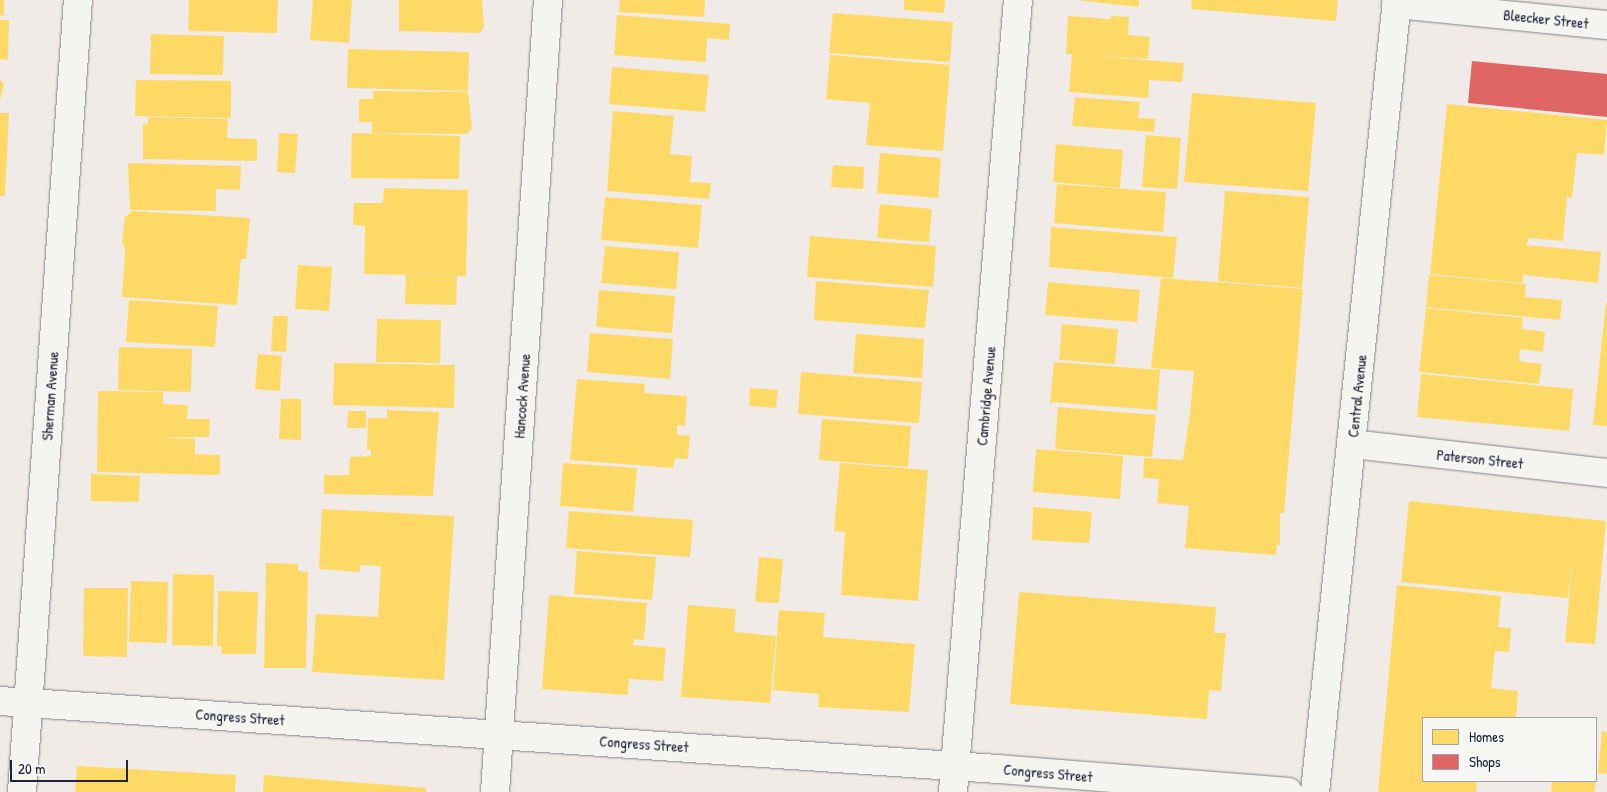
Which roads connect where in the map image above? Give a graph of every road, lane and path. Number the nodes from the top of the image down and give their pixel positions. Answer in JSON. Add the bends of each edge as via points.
{"nodes":[{"id":1,"x":78,"y":0,"type":"edge"},
{"id":2,"x":548,"y":0,"type":"edge"},
{"id":3,"x":1018,"y":0,"type":"edge"},
{"id":4,"x":1396,"y":2,"type":"edge"},
{"id":5,"x":1607,"y":25,"type":"edge"},
{"id":6,"x":1352,"y":444,"type":"junction"},
{"id":7,"x":1607,"y":473,"type":"edge"},
{"id":8,"x":0,"y":701,"type":"edge"},
{"id":9,"x":28,"y":702,"type":"junction"},
{"id":10,"x":499,"y":734,"type":"junction"},
{"id":11,"x":954,"y":779,"type":"edge"},
{"id":12,"x":22,"y":792,"type":"edge"},
{"id":13,"x":496,"y":792,"type":"edge"},
{"id":14,"x":1288,"y":792,"type":"edge"},
{"id":15,"x":1315,"y":792,"type":"edge"}],
"edges":[{"from":1,"to":9,"type":"street","name":"Sherman Avenue"},
{"from":2,"to":10,"type":"street","name":"Hancock Avenue"},
{"from":3,"to":11,"type":"street","name":"Cambridge Avenue"},
{"from":4,"to":5,"type":"street","name":"Bleecker Street"},
{"from":4,"to":6,"type":"street","name":"Central Avenue"},
{"from":6,"to":7,"type":"street","name":"Paterson Street"},
{"from":6,"to":15,"type":"street","name":"Central Avenue"},
{"from":8,"to":9,"type":"street","name":"Congress Street"},
{"from":9,"to":10,"type":"street","name":"Congress Street"},
{"from":9,"to":12,"type":"street","name":"Sherman Avenue"},
{"from":10,"to":11,"type":"street","name":"Congress Street"},
{"from":10,"to":13,"type":"street","name":"Hancock Avenue"},
{"from":11,"to":14,"type":"street","name":"Congress Street"}]}
